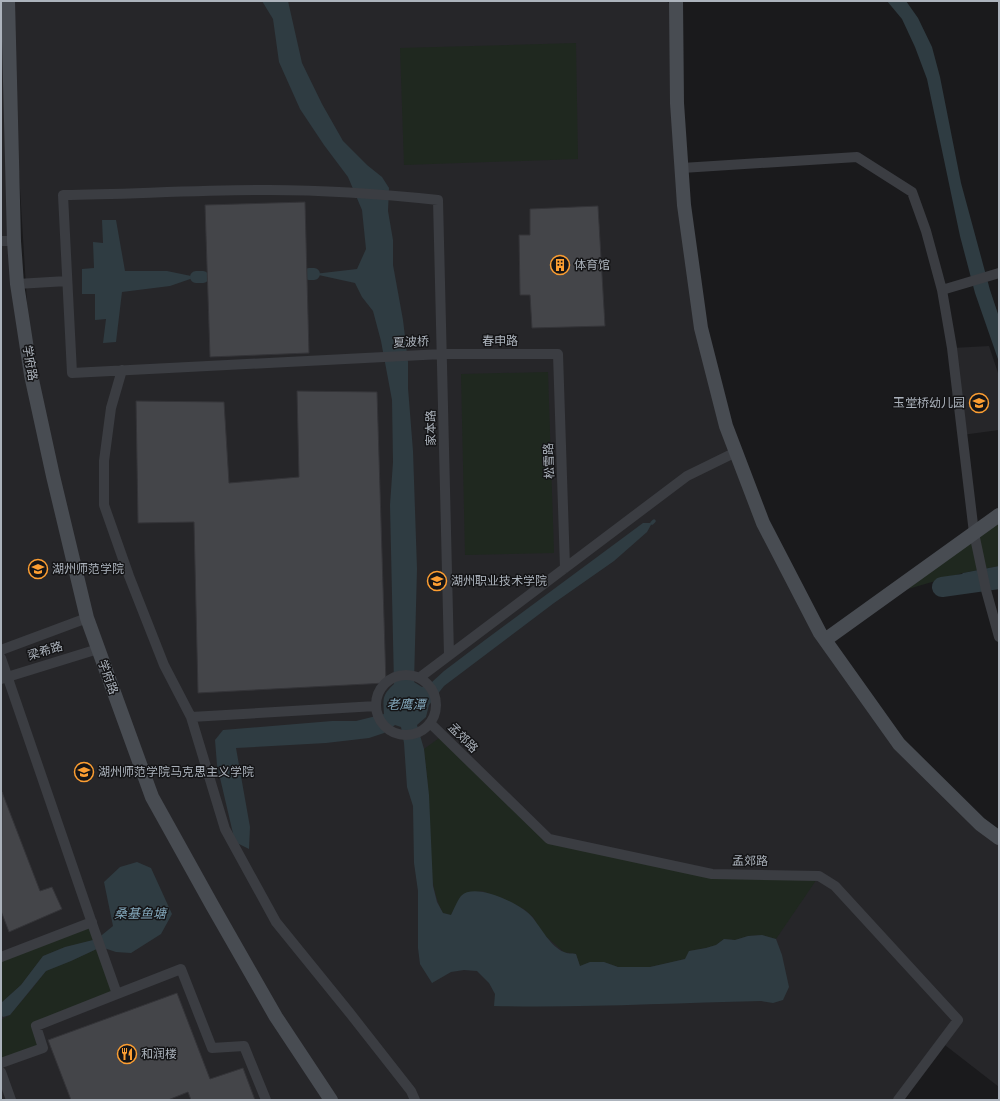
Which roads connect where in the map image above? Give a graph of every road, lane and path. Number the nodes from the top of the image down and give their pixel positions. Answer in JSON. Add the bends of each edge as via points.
{"nodes":[{"id":1,"x":8,"y":1,"type":"edge"},
{"id":2,"x":676,"y":1,"type":"edge"},
{"id":3,"x":682,"y":168,"type":"junction"},
{"id":4,"x":8,"y":241,"type":"edge"},
{"id":5,"x":999,"y":273,"type":"edge"},
{"id":6,"x":67,"y":281,"type":"junction"},
{"id":7,"x":17,"y":284,"type":"junction"},
{"id":8,"x":942,"y":290,"type":"junction"},
{"id":9,"x":442,"y":354,"type":"junction"},
{"id":10,"x":558,"y":354,"type":"joint"},
{"id":11,"x":122,"y":370,"type":"junction"},
{"id":12,"x":736,"y":452,"type":"junction"},
{"id":13,"x":999,"y":515,"type":"edge"},
{"id":14,"x":974,"y":533,"type":"junction"},
{"id":15,"x":566,"y":568,"type":"junction"},
{"id":16,"x":87,"y":618,"type":"junction"},
{"id":17,"x":999,"y":637,"type":"edge"},
{"id":18,"x":825,"y":640,"type":"junction"},
{"id":19,"x":98,"y":649,"type":"junction"},
{"id":20,"x":1,"y":650,"type":"edge"},
{"id":21,"x":449,"y":655,"type":"junction"},
{"id":22,"x":1,"y":658,"type":"edge"},
{"id":23,"x":4,"y":678,"type":"edge"},
{"id":24,"x":420,"y":679,"type":"junction"},
{"id":25,"x":376,"y":710,"type":"junction"},
{"id":26,"x":191,"y":717,"type":"junction"},
{"id":27,"x":430,"y":724,"type":"junction"},
{"id":28,"x":999,"y":838,"type":"edge"},
{"id":29,"x":92,"y":922,"type":"junction"},
{"id":30,"x":1,"y":957,"type":"edge"},
{"id":31,"x":118,"y":994,"type":"junction"},
{"id":32,"x":1,"y":1063,"type":"edge"},
{"id":33,"x":1,"y":1072,"type":"edge"},
{"id":34,"x":11,"y":1100,"type":"edge"},
{"id":35,"x":266,"y":1100,"type":"edge"},
{"id":36,"x":330,"y":1100,"type":"edge"},
{"id":37,"x":415,"y":1100,"type":"edge"},
{"id":38,"x":898,"y":1100,"type":"edge"}],
"edges":[{"from":1,"to":4,"type":"main road","name":"学府路"},
{"from":2,"to":3,"type":"main road","via":[[677,103]]},
{"from":3,"to":8,"type":"street","via":[[857,157],[912,192],[926,230]]},
{"from":3,"to":12,"type":"main road","via":[[684,205],[701,328],[726,426]]},
{"from":4,"to":7,"type":"main road","name":"学府路"},
{"from":5,"to":8,"type":"street"},
{"from":6,"to":7,"type":"street"},
{"from":6,"to":9,"type":"street","name":"家本路","via":[[63,195],[268,190],[349,192],[438,200]]},
{"from":6,"to":11,"type":"street","name":"夏波桥","via":[[72,373]]},
{"from":7,"to":16,"type":"main road","name":"学府路","via":[[33,383]]},
{"from":8,"to":14,"type":"street","via":[[952,348]]},
{"from":9,"to":10,"type":"street","name":"春申路"},
{"from":9,"to":11,"type":"street","name":"夏波桥"},
{"from":9,"to":21,"type":"street","name":"家本路"},
{"from":10,"to":15,"type":"street","name":"松雪路"},
{"from":11,"to":26,"type":"street","via":[[111,408],[104,461],[104,505],[164,665]]},
{"from":12,"to":15,"type":"street","via":[[687,476]]},
{"from":12,"to":18,"type":"main road","via":[[763,523]]},
{"from":13,"to":14,"type":"main road"},
{"from":14,"to":17,"type":"street"},
{"from":14,"to":18,"type":"main road"},
{"from":15,"to":21,"type":"street"},
{"from":16,"to":19,"type":"main road","name":"学府路"},
{"from":16,"to":20,"type":"street","name":"梁希路"},
{"from":18,"to":28,"type":"main road","via":[[899,744],[980,824]]},
{"from":19,"to":23,"type":"street","name":"梁希路"},
{"from":19,"to":36,"type":"main road","name":"学府路","via":[[152,797],[276,1017]]},
{"from":21,"to":24,"type":"street"},
{"from":22,"to":23,"type":"street"},
{"from":23,"to":29,"type":"street"},
{"from":24,"to":25,"type":"street","via":[[409,675],[391,680],[382,687],[377,696]]},
{"from":24,"to":27,"type":"street","via":[[436,699],[436,711]]},
{"from":25,"to":26,"type":"street"},
{"from":25,"to":27,"type":"street","via":[[394,733],[409,735],[421,732]]},
{"from":26,"to":37,"type":"street","via":[[225,829],[276,922],[354,1018],[411,1091]]},
{"from":27,"to":38,"type":"street","name":"孟郊路","via":[[549,839],[712,874],[819,876],[835,886],[958,1020]]},
{"from":29,"to":30,"type":"street"},
{"from":29,"to":31,"type":"street"},
{"from":31,"to":32,"type":"street","via":[[36,1026],[43,1048]]},
{"from":31,"to":35,"type":"street","via":[[181,970],[212,1048],[244,1046]]},
{"from":33,"to":34,"type":"street"}]}
